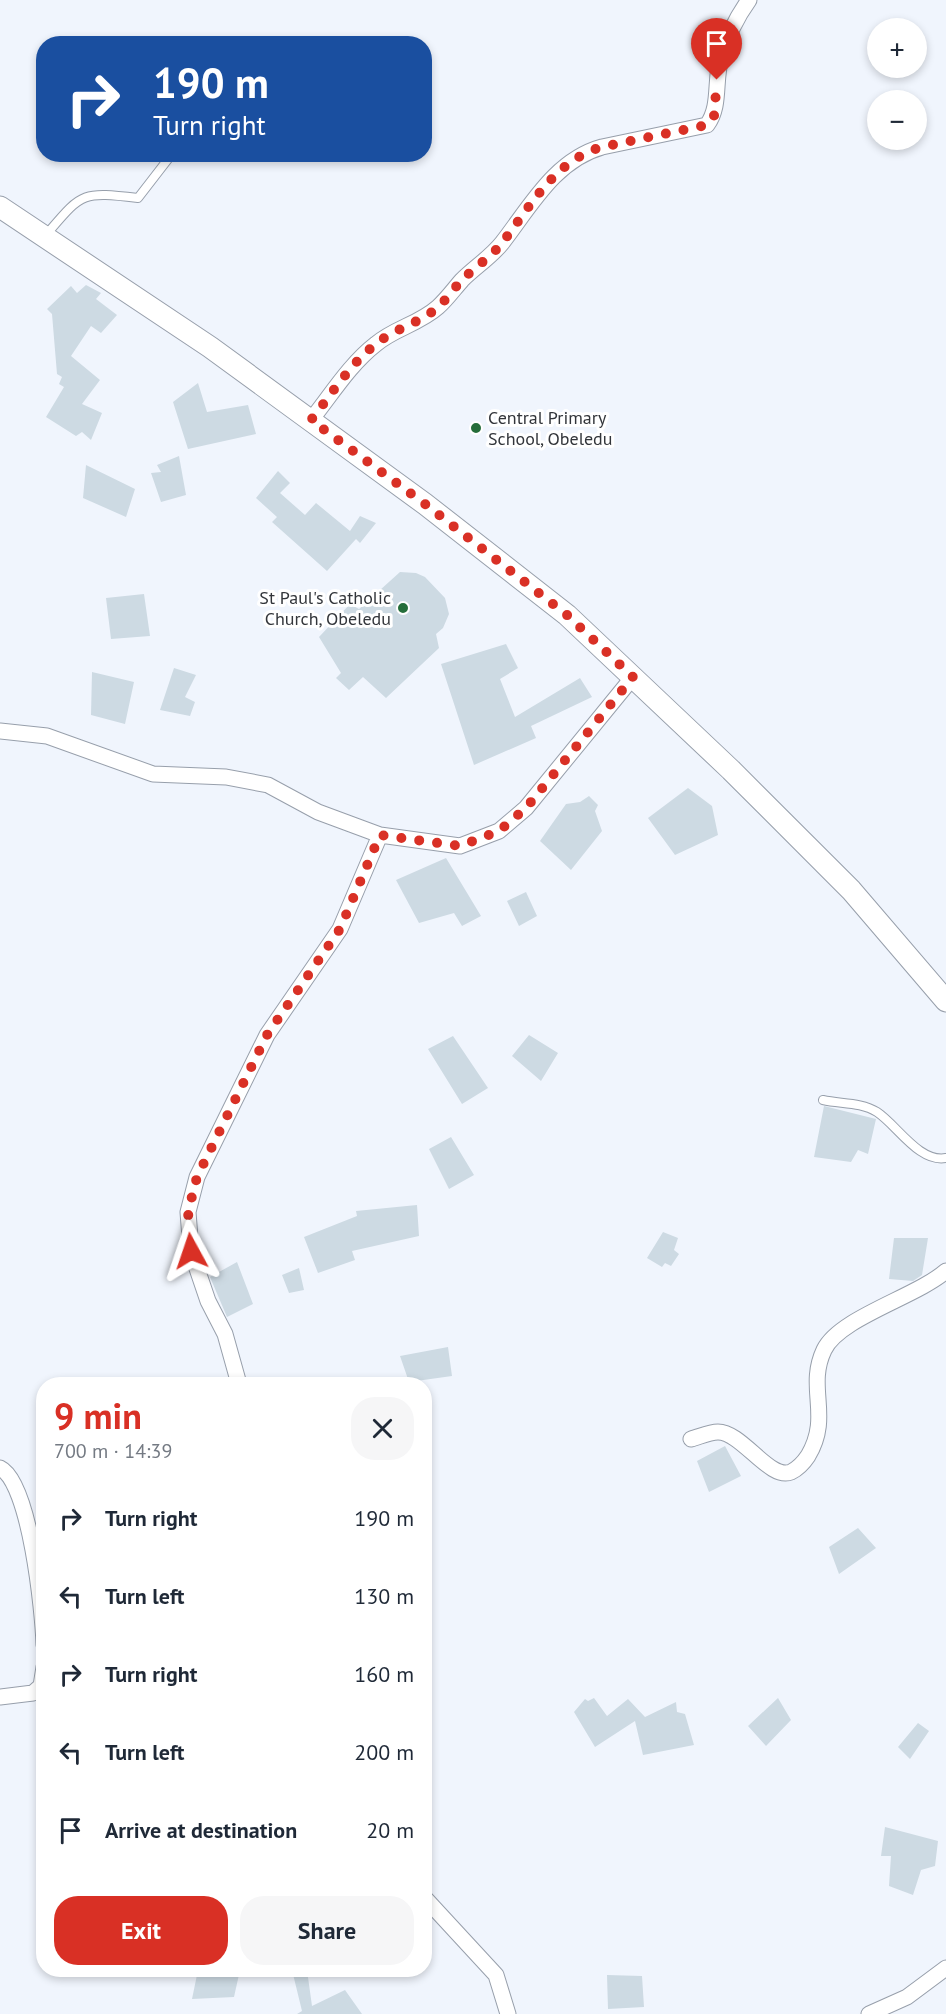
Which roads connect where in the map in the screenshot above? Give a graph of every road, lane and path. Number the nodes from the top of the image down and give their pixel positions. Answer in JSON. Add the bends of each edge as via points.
{"nodes":[{"id":1,"x":749,"y":0,"type":"edge"},
{"id":2,"x":166,"y":162,"type":"edge"},
{"id":3,"x":0,"y":207,"type":"edge"},
{"id":4,"x":45,"y":237,"type":"junction"},
{"id":5,"x":311,"y":420,"type":"junction"},
{"id":6,"x":633,"y":677,"type":"junction"},
{"id":7,"x":0,"y":731,"type":"edge"},
{"id":8,"x":380,"y":835,"type":"junction"},
{"id":9,"x":946,"y":1001,"type":"edge"},
{"id":10,"x":823,"y":1100,"type":"dead end"},
{"id":11,"x":946,"y":1158,"type":"edge"},
{"id":12,"x":946,"y":1271,"type":"edge"},
{"id":13,"x":237,"y":1377,"type":"edge"},
{"id":14,"x":691,"y":1439,"type":"dead end"},
{"id":15,"x":0,"y":1468,"type":"edge"},
{"id":16,"x":36,"y":1564,"type":"edge"},
{"id":17,"x":36,"y":1690,"type":"edge"},
{"id":18,"x":0,"y":1697,"type":"edge"},
{"id":19,"x":432,"y":1906,"type":"edge"},
{"id":20,"x":946,"y":1968,"type":"edge"},
{"id":21,"x":508,"y":2014,"type":"edge"},
{"id":22,"x":868,"y":2014,"type":"edge"}],
"edges":[{"from":1,"to":5,"type":"street","via":[[736,18],[721,59],[714,116],[707,125],[602,147],[570,162],[532,201],[501,245],[438,307],[374,345]]},
{"from":2,"to":4,"type":"lane","via":[[138,198],[93,195],[75,201]]},
{"from":3,"to":4,"type":"main road"},
{"from":4,"to":5,"type":"main road"},
{"from":5,"to":6,"type":"main road","via":[[567,615]]},
{"from":6,"to":8,"type":"street","via":[[526,808],[499,831],[460,846]]},
{"from":6,"to":9,"type":"main road","via":[[851,890]]},
{"from":7,"to":8,"type":"street","via":[[46,736],[153,774],[226,777],[268,785],[318,812]]},
{"from":8,"to":13,"type":"street","via":[[340,929],[267,1035],[197,1177],[188,1212],[191,1251],[208,1301],[225,1334]]},
{"from":10,"to":11,"type":"lane","via":[[852,1103],[877,1112],[920,1150]]},
{"from":12,"to":14,"type":"street","via":[[913,1293],[841,1330],[824,1349],[816,1379],[820,1428],[817,1441],[792,1472],[784,1474],[770,1467],[734,1437],[718,1432]]},
{"from":15,"to":16,"type":"street","via":[[17,1488]]},
{"from":17,"to":18,"type":"street"},
{"from":19,"to":21,"type":"street","via":[[496,1976]]},
{"from":20,"to":22,"type":"street","via":[[907,1997]]}]}
